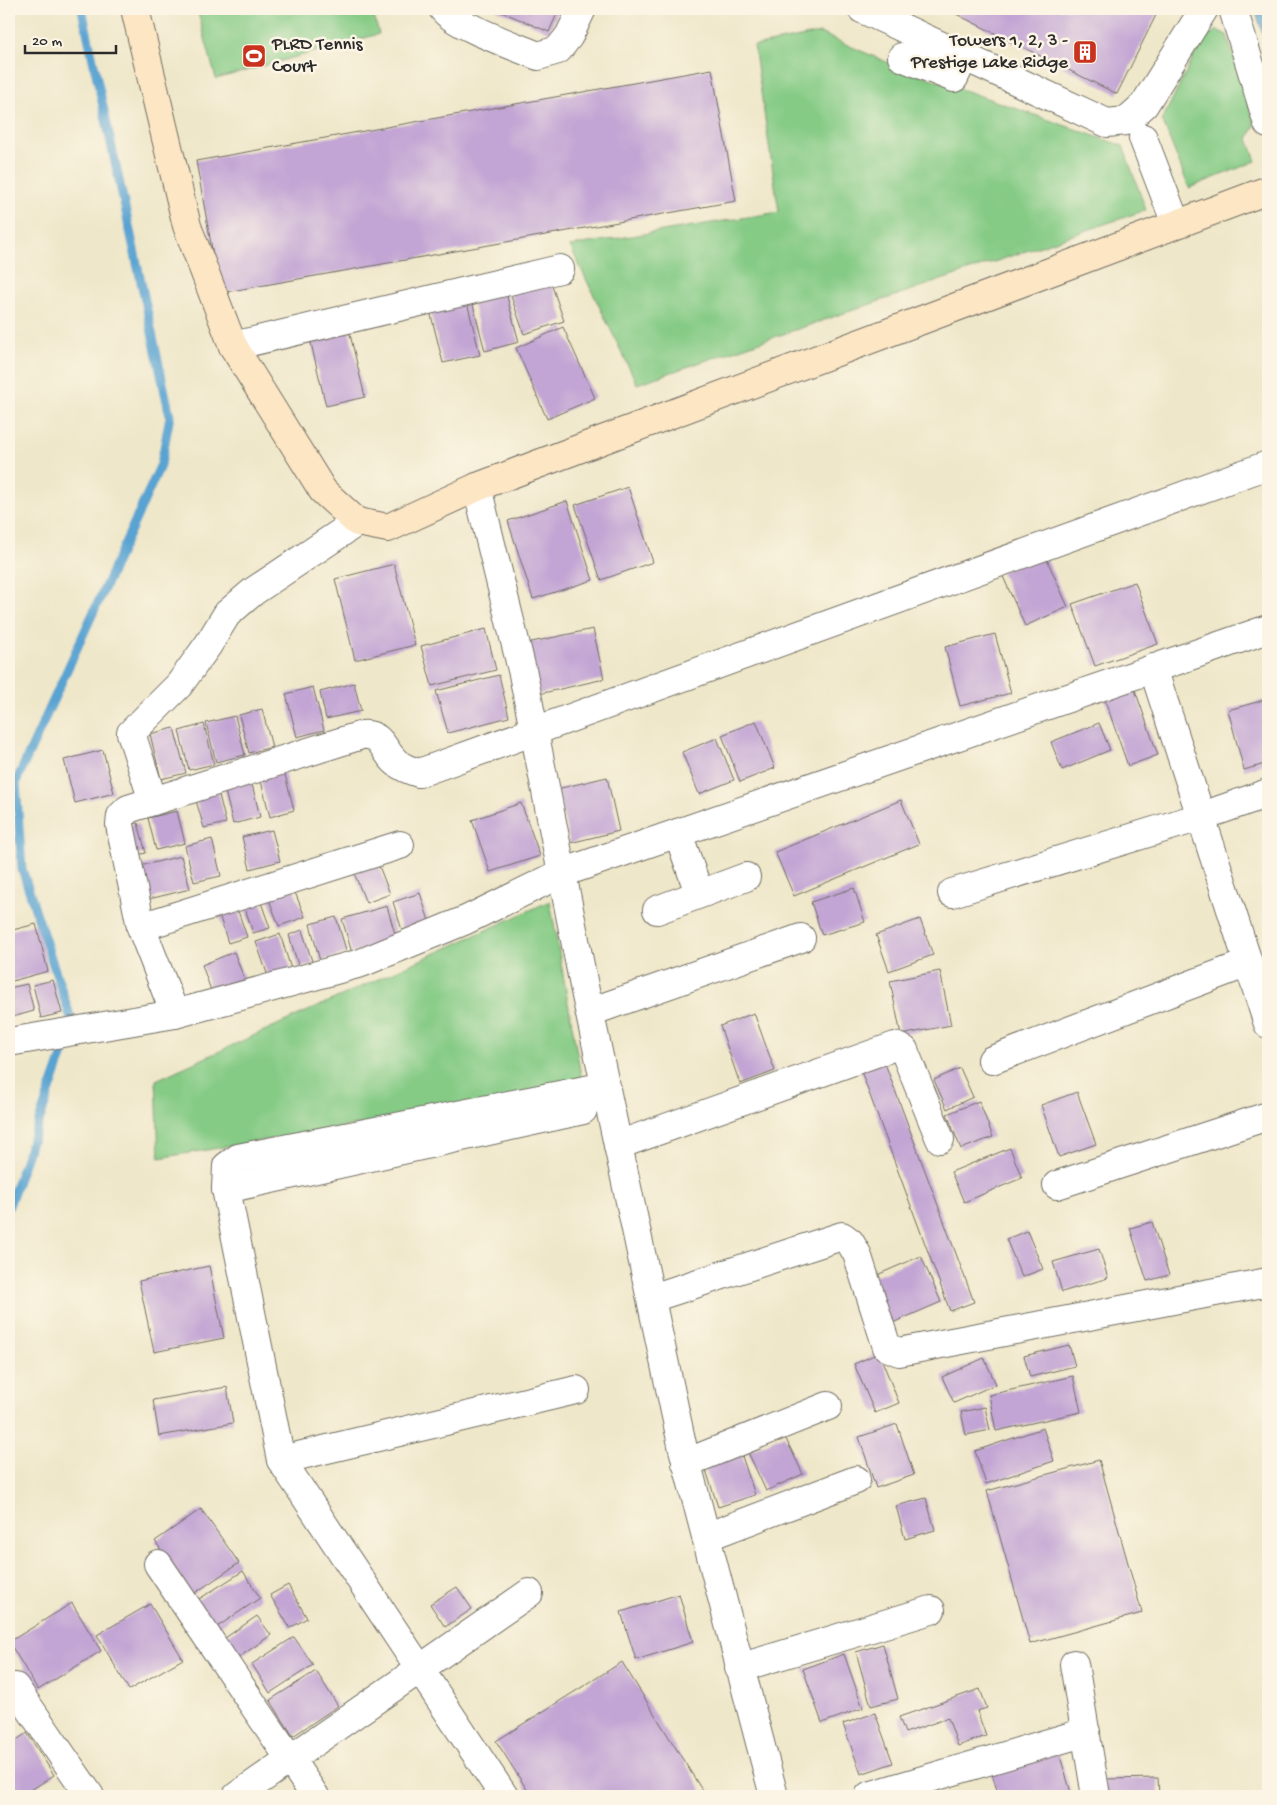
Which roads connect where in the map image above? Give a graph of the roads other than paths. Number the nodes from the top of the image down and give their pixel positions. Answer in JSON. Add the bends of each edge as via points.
{"nodes":[{"id":1,"x":135,"y":9,"type":"edge"},
{"id":2,"x":443,"y":9,"type":"edge"},
{"id":3,"x":582,"y":9,"type":"edge"},
{"id":4,"x":862,"y":9,"type":"edge"},
{"id":5,"x":1204,"y":9,"type":"edge"},
{"id":6,"x":1233,"y":9,"type":"edge"},
{"id":7,"x":902,"y":57,"type":"dead end"},
{"id":8,"x":964,"y":57,"type":"junction"},
{"id":9,"x":1268,"y":124,"type":"edge"},
{"id":10,"x":1143,"y":138,"type":"dead end"},
{"id":11,"x":1268,"y":190,"type":"edge"},
{"id":12,"x":1176,"y":224,"type":"junction"},
{"id":13,"x":560,"y":270,"type":"dead end"},
{"id":14,"x":233,"y":346,"type":"junction"},
{"id":15,"x":1268,"y":465,"type":"edge"},
{"id":16,"x":477,"y":487,"type":"junction"},
{"id":17,"x":358,"y":522,"type":"junction"},
{"id":18,"x":1268,"y":629,"type":"edge"},
{"id":19,"x":1153,"y":668,"type":"junction"},
{"id":20,"x":535,"y":731,"type":"junction"},
{"id":21,"x":1268,"y":793,"type":"edge"},
{"id":22,"x":153,"y":801,"type":"junction"},
{"id":23,"x":1200,"y":817,"type":"junction"},
{"id":24,"x":678,"y":833,"type":"junction"},
{"id":25,"x":400,"y":845,"type":"dead end"},
{"id":26,"x":562,"y":873,"type":"junction"},
{"id":27,"x":746,"y":877,"type":"dead end"},
{"id":28,"x":699,"y":893,"type":"junction"},
{"id":29,"x":952,"y":893,"type":"dead end"},
{"id":30,"x":657,"y":910,"type":"dead end"},
{"id":31,"x":141,"y":927,"type":"junction"},
{"id":32,"x":801,"y":938,"type":"dead end"},
{"id":33,"x":1248,"y":963,"type":"junction"},
{"id":34,"x":590,"y":1012,"type":"junction"},
{"id":35,"x":175,"y":1014,"type":"junction"},
{"id":36,"x":1268,"y":1024,"type":"edge"},
{"id":37,"x":9,"y":1042,"type":"edge"},
{"id":38,"x":992,"y":1060,"type":"dead end"},
{"id":39,"x":608,"y":1095,"type":"junction"},
{"id":40,"x":1268,"y":1116,"type":"edge"},
{"id":41,"x":940,"y":1140,"type":"dead end"},
{"id":42,"x":618,"y":1145,"type":"junction"},
{"id":43,"x":1057,"y":1185,"type":"dead end"},
{"id":44,"x":1268,"y":1282,"type":"edge"},
{"id":45,"x":652,"y":1298,"type":"junction"},
{"id":46,"x":576,"y":1390,"type":"dead end"},
{"id":47,"x":828,"y":1406,"type":"dead end"},
{"id":48,"x":281,"y":1460,"type":"junction"},
{"id":49,"x":686,"y":1463,"type":"junction"},
{"id":50,"x":856,"y":1480,"type":"dead end"},
{"id":51,"x":706,"y":1538,"type":"junction"},
{"id":52,"x":158,"y":1564,"type":"dead end"},
{"id":53,"x":529,"y":1593,"type":"dead end"},
{"id":54,"x":931,"y":1610,"type":"dead end"},
{"id":55,"x":1074,"y":1664,"type":"dead end"},
{"id":56,"x":739,"y":1668,"type":"junction"},
{"id":57,"x":419,"y":1670,"type":"junction"},
{"id":58,"x":15,"y":1687,"type":"dead end"},
{"id":59,"x":1086,"y":1732,"type":"junction"},
{"id":60,"x":290,"y":1759,"type":"junction"},
{"id":61,"x":90,"y":1796,"type":"edge"},
{"id":62,"x":237,"y":1796,"type":"edge"},
{"id":63,"x":315,"y":1796,"type":"edge"},
{"id":64,"x":504,"y":1796,"type":"edge"},
{"id":65,"x":774,"y":1796,"type":"edge"},
{"id":66,"x":869,"y":1796,"type":"edge"},
{"id":67,"x":1096,"y":1796,"type":"edge"}],
"edges":[{"from":1,"to":14,"type":"street","via":[[187,226]]},
{"from":2,"to":3,"type":"street","via":[[464,24],[538,56],[558,50]]},
{"from":4,"to":8,"type":"street"},
{"from":5,"to":8,"type":"street","via":[[1144,105],[1126,121],[1107,123]]},
{"from":6,"to":9,"type":"street"},
{"from":7,"to":8,"type":"street","via":[[954,78]]},
{"from":10,"to":12,"type":"street"},
{"from":11,"to":12,"type":"street"},
{"from":12,"to":16,"type":"street"},
{"from":13,"to":14,"type":"street"},
{"from":14,"to":17,"type":"street","via":[[323,491]]},
{"from":15,"to":20,"type":"street"},
{"from":16,"to":17,"type":"street","via":[[388,528]]},
{"from":16,"to":20,"type":"street"},
{"from":17,"to":22,"type":"street","via":[[254,591],[228,614],[179,685],[131,733]]},
{"from":18,"to":19,"type":"street"},
{"from":19,"to":23,"type":"street"},
{"from":19,"to":24,"type":"street"},
{"from":20,"to":22,"type":"street","via":[[419,773],[396,763],[379,738],[371,734],[362,735]]},
{"from":20,"to":26,"type":"street"},
{"from":21,"to":23,"type":"street"},
{"from":22,"to":31,"type":"street","via":[[128,810],[120,825]]},
{"from":23,"to":29,"type":"street"},
{"from":23,"to":33,"type":"street"},
{"from":24,"to":26,"type":"street"},
{"from":24,"to":28,"type":"street"},
{"from":25,"to":31,"type":"street"},
{"from":26,"to":34,"type":"street"},
{"from":26,"to":35,"type":"street","via":[[466,920],[361,963]]},
{"from":27,"to":28,"type":"street"},
{"from":28,"to":30,"type":"street"},
{"from":31,"to":35,"type":"street"},
{"from":32,"to":34,"type":"street"},
{"from":33,"to":36,"type":"street"},
{"from":33,"to":38,"type":"street"},
{"from":34,"to":39,"type":"street"},
{"from":35,"to":37,"type":"street"},
{"from":39,"to":42,"type":"street"},
{"from":39,"to":48,"type":"street","via":[[226,1189]]},
{"from":40,"to":43,"type":"street"},
{"from":41,"to":42,"type":"street","via":[[904,1050],[895,1046]]},
{"from":42,"to":45,"type":"street"},
{"from":44,"to":45,"type":"street","via":[[899,1352],[887,1346],[857,1254],[842,1236]]},
{"from":45,"to":49,"type":"street"},
{"from":46,"to":48,"type":"street"},
{"from":47,"to":49,"type":"street"},
{"from":48,"to":57,"type":"street"},
{"from":49,"to":51,"type":"street"},
{"from":50,"to":51,"type":"street"},
{"from":51,"to":56,"type":"street"},
{"from":52,"to":60,"type":"street"},
{"from":53,"to":57,"type":"street"},
{"from":54,"to":56,"type":"street"},
{"from":55,"to":59,"type":"street"},
{"from":56,"to":65,"type":"street"},
{"from":57,"to":60,"type":"street"},
{"from":57,"to":64,"type":"street"},
{"from":58,"to":61,"type":"street"},
{"from":59,"to":66,"type":"street"},
{"from":59,"to":67,"type":"street"},
{"from":60,"to":62,"type":"street"},
{"from":60,"to":63,"type":"street"}]}
